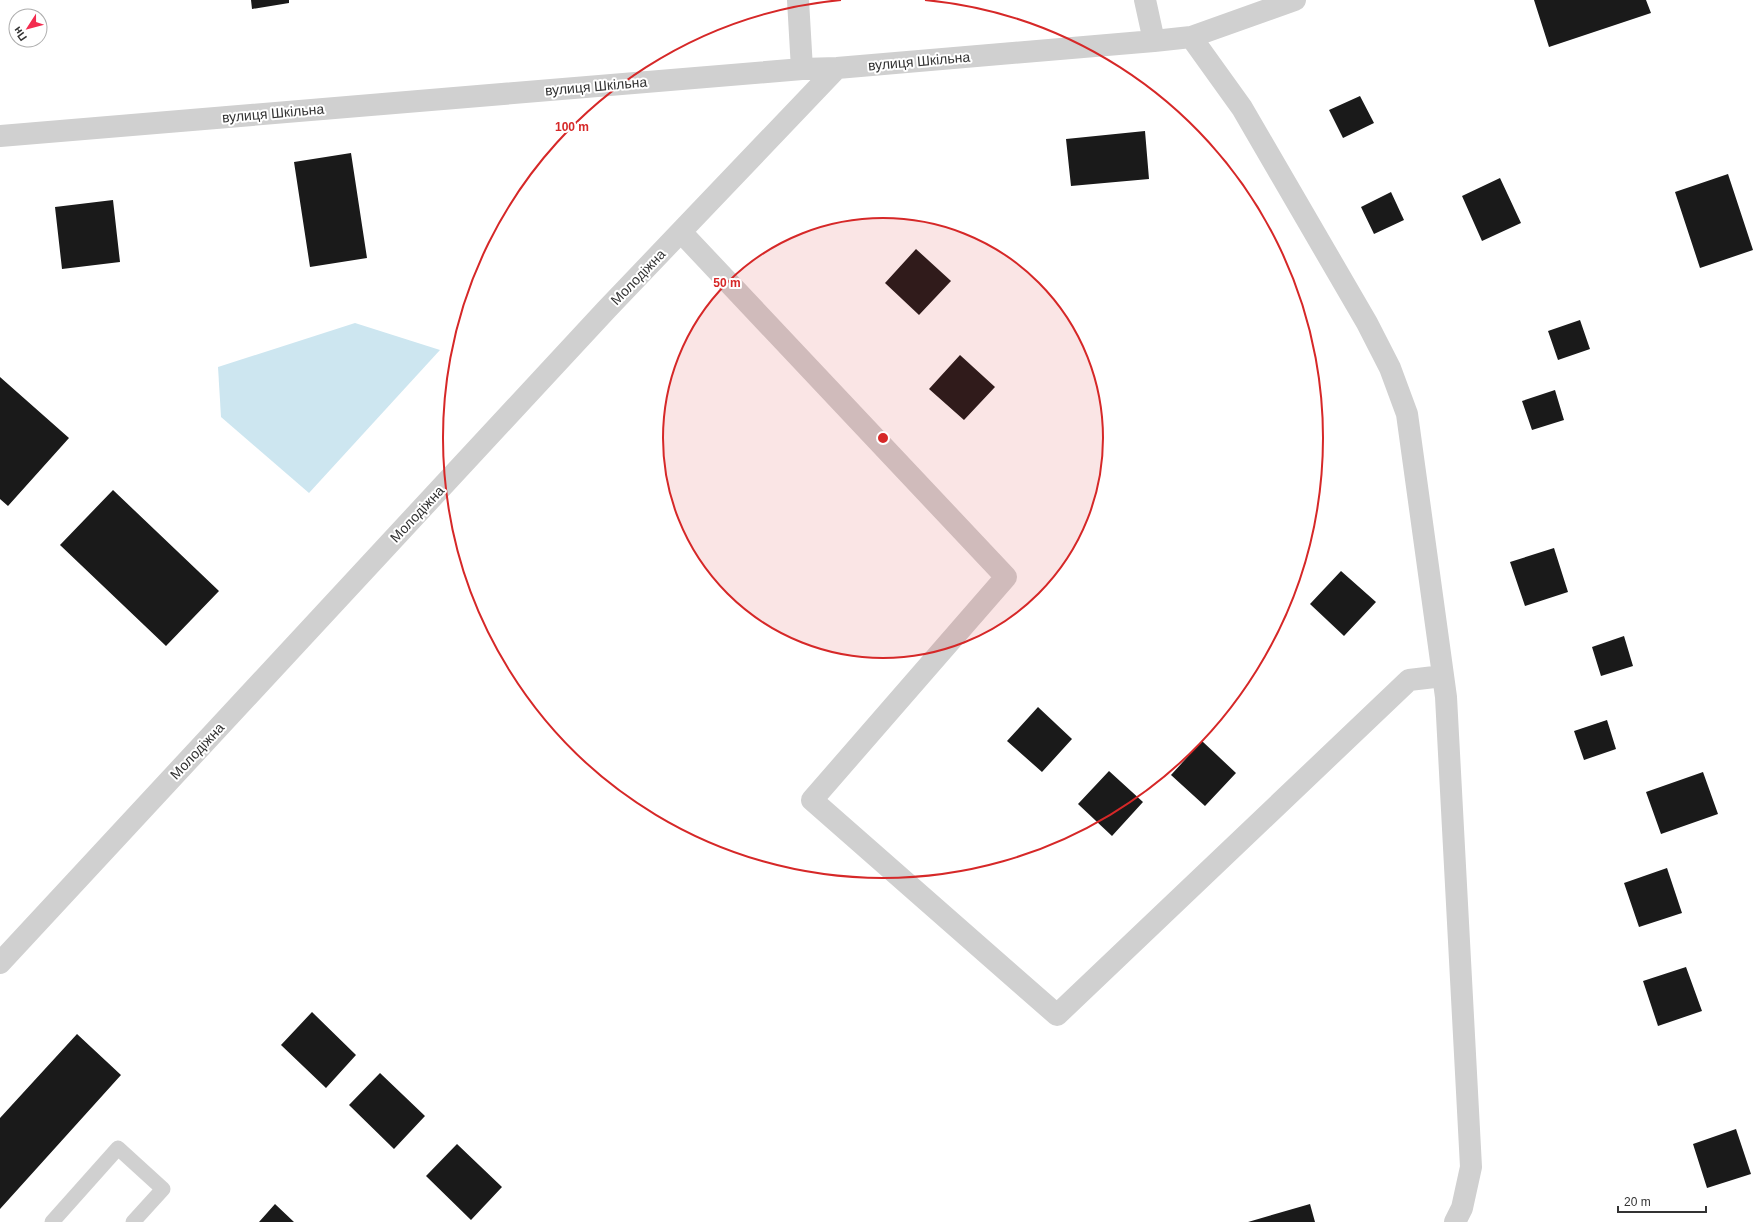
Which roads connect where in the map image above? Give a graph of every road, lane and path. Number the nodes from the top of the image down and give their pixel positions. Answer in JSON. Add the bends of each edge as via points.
{"nodes":[{"id":1,"x":798,"y":0,"type":"edge"},
{"id":2,"x":1145,"y":0,"type":"edge"},
{"id":3,"x":1295,"y":0,"type":"edge"},
{"id":4,"x":1192,"y":36,"type":"junction"},
{"id":5,"x":1154,"y":41,"type":"junction"},
{"id":6,"x":802,"y":68,"type":"junction"},
{"id":7,"x":837,"y":68,"type":"junction"},
{"id":8,"x":0,"y":136,"type":"edge"},
{"id":9,"x":681,"y":232,"type":"junction"},
{"id":10,"x":1443,"y":676,"type":"junction"},
{"id":11,"x":0,"y":963,"type":"edge"},
{"id":12,"x":52,"y":1222,"type":"edge"},
{"id":13,"x":133,"y":1222,"type":"edge"},
{"id":14,"x":1455,"y":1222,"type":"edge"}],
"edges":[{"from":1,"to":6,"type":"street"},
{"from":2,"to":5,"type":"street"},
{"from":3,"to":4,"type":"street","name":"вулиця Шкільна"},
{"from":4,"to":5,"type":"street","name":"вулиця Шкільна"},
{"from":4,"to":10,"type":"street","via":[[1242,108],[1368,323],[1390,368],[1407,414]]},
{"from":5,"to":7,"type":"street","name":"вулиця Шкільна"},
{"from":6,"to":7,"type":"street","name":"вулиця Шкільна"},
{"from":6,"to":8,"type":"street","name":"вулиця Шкільна"},
{"from":7,"to":9,"type":"street","name":"Молодіжна"},
{"from":9,"to":10,"type":"street","via":[[1006,577],[812,800],[1057,1015],[1409,680]]},
{"from":9,"to":11,"type":"street","name":"Молодіжна"},
{"from":10,"to":14,"type":"street","via":[[1471,1167],[1462,1208]]},
{"from":12,"to":13,"type":"lane","via":[[118,1148],[163,1189]]}]}
